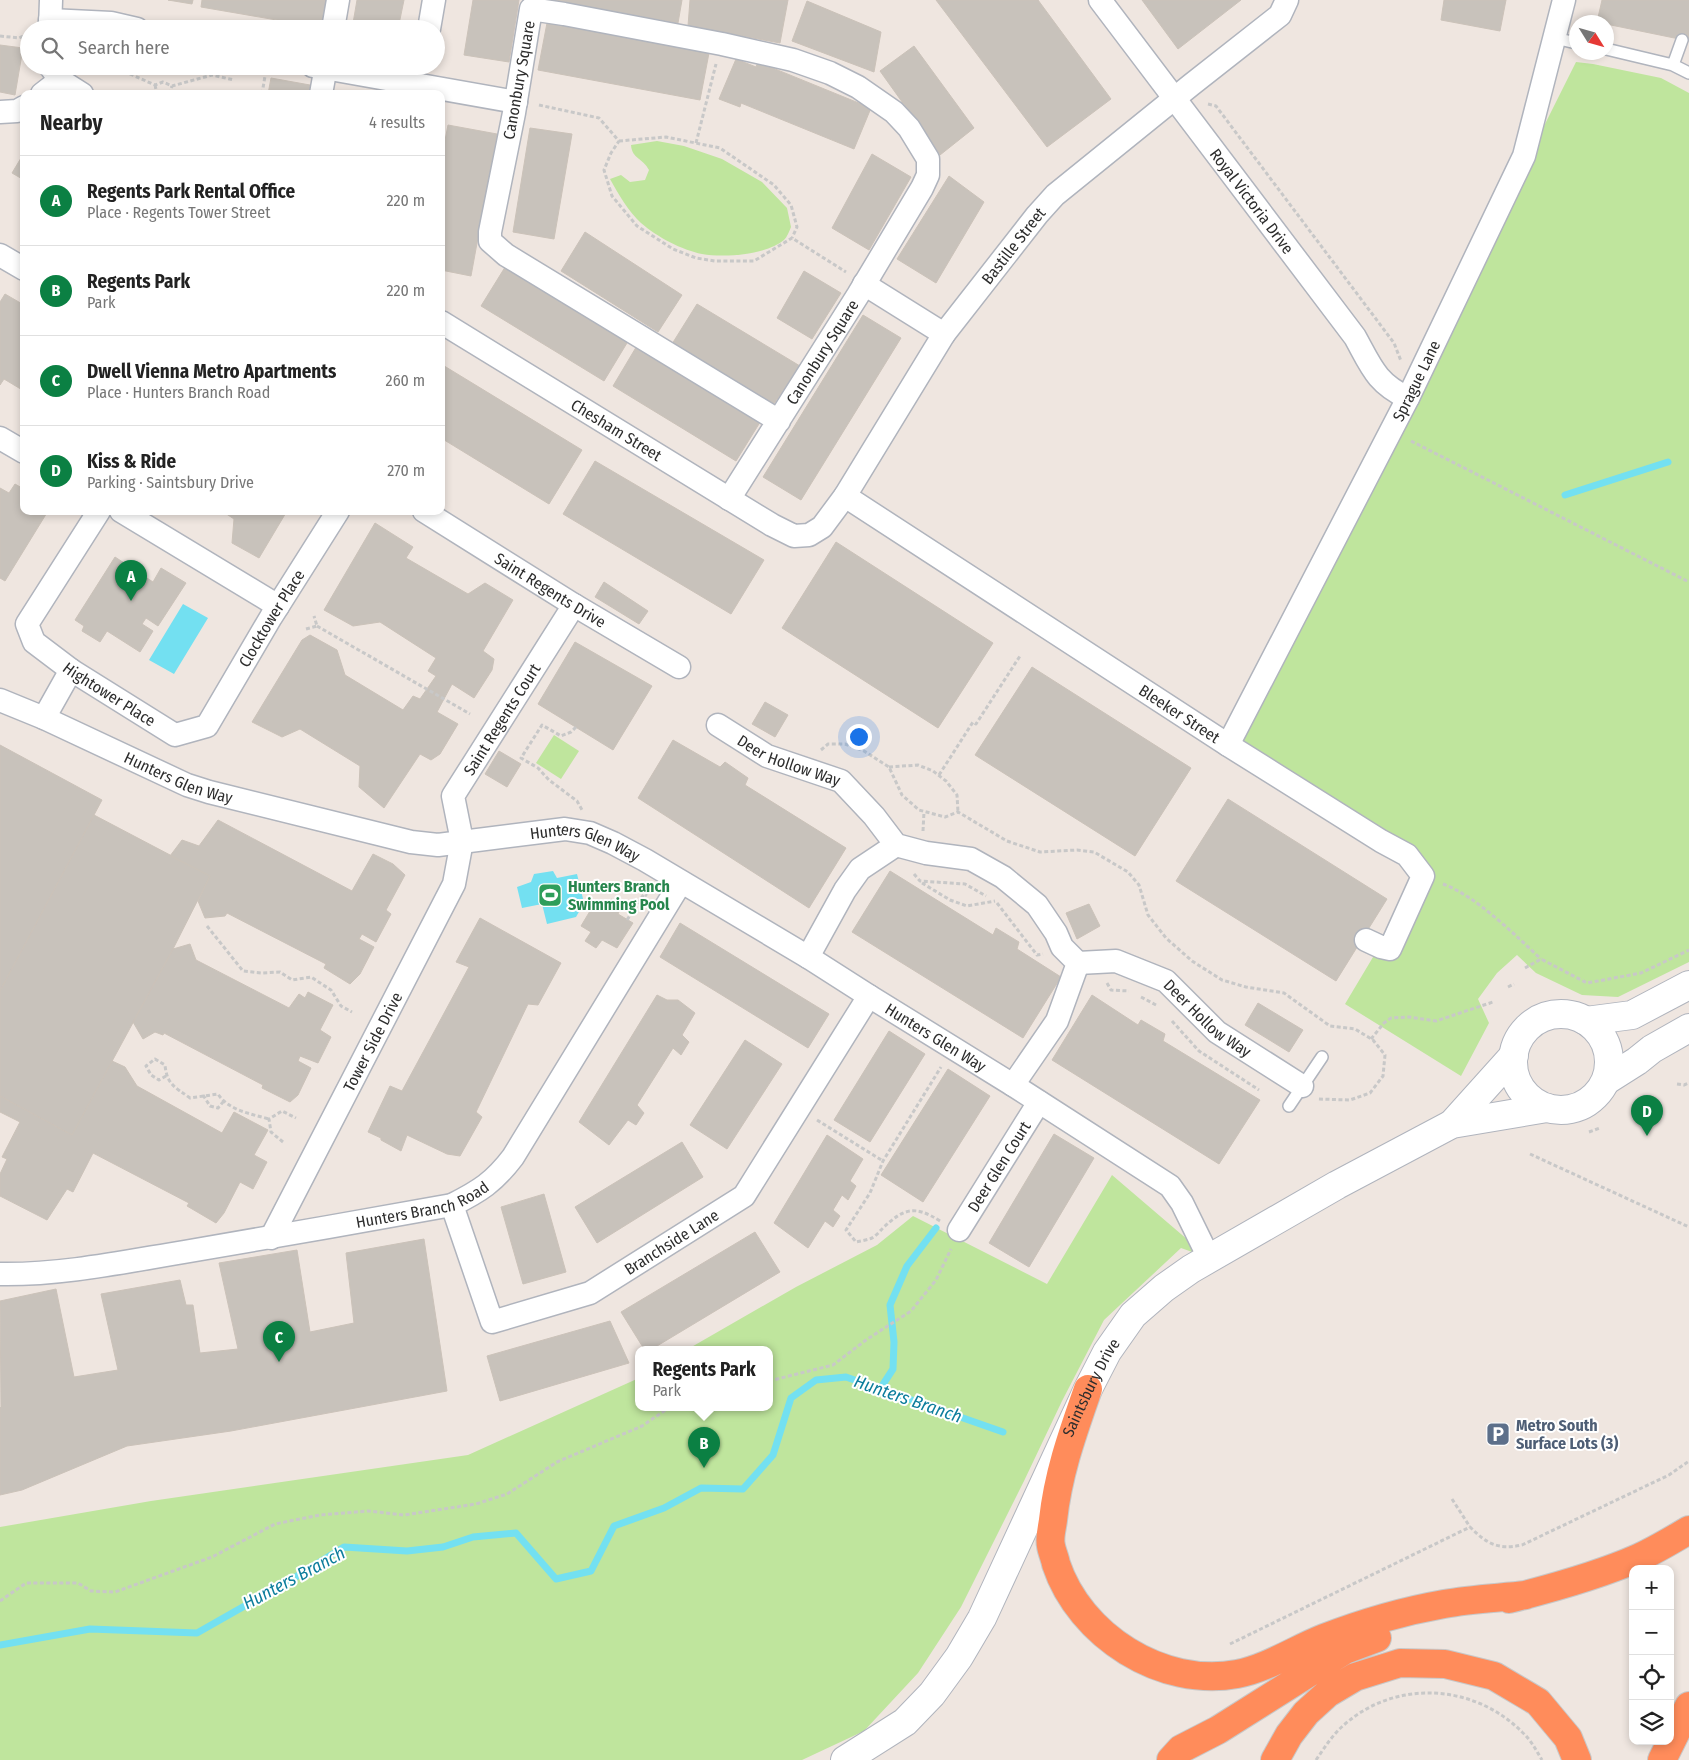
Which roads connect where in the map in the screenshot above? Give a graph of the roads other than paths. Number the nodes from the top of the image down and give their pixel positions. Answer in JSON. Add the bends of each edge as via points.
{"nodes":[{"id":1,"x":338,"y":0,"type":"edge"},
{"id":2,"x":434,"y":0,"type":"edge"},
{"id":3,"x":1100,"y":0,"type":"edge"},
{"id":4,"x":1287,"y":0,"type":"edge"},
{"id":5,"x":1564,"y":0,"type":"edge"},
{"id":6,"x":50,"y":16,"type":"edge"},
{"id":7,"x":85,"y":20,"type":"edge"},
{"id":8,"x":335,"y":20,"type":"edge"},
{"id":9,"x":431,"y":20,"type":"edge"},
{"id":10,"x":1555,"y":38,"type":"junction"},
{"id":11,"x":1682,"y":40,"type":"dead end"},
{"id":12,"x":1569,"y":41,"type":"edge"},
{"id":13,"x":1614,"y":52,"type":"edge"},
{"id":14,"x":1673,"y":65,"type":"junction"},
{"id":15,"x":1689,"y":73,"type":"edge"},
{"id":16,"x":54,"y":75,"type":"edge"},
{"id":17,"x":58,"y":75,"type":"edge"},
{"id":18,"x":322,"y":75,"type":"edge"},
{"id":19,"x":379,"y":75,"type":"edge"},
{"id":20,"x":421,"y":81,"type":"edge"},
{"id":21,"x":44,"y":90,"type":"edge"},
{"id":22,"x":77,"y":90,"type":"edge"},
{"id":23,"x":321,"y":90,"type":"edge"},
{"id":24,"x":1175,"y":97,"type":"junction"},
{"id":25,"x":516,"y":102,"type":"junction"},
{"id":26,"x":20,"y":109,"type":"edge"},
{"id":27,"x":0,"y":112,"type":"edge"},
{"id":28,"x":0,"y":255,"type":"edge"},
{"id":29,"x":20,"y":268,"type":"edge"},
{"id":30,"x":855,"y":279,"type":"junction"},
{"id":31,"x":445,"y":324,"type":"edge"},
{"id":32,"x":944,"y":334,"type":"junction"},
{"id":33,"x":1408,"y":398,"type":"junction"},
{"id":34,"x":779,"y":421,"type":"junction"},
{"id":35,"x":0,"y":438,"type":"edge"},
{"id":36,"x":20,"y":450,"type":"edge"},
{"id":37,"x":845,"y":496,"type":"junction"},
{"id":38,"x":729,"y":498,"type":"junction"},
{"id":39,"x":96,"y":515,"type":"edge"},
{"id":40,"x":128,"y":515,"type":"edge"},
{"id":41,"x":335,"y":515,"type":"edge"},
{"id":42,"x":430,"y":515,"type":"edge"},
{"id":43,"x":794,"y":536,"type":"joint"},
{"id":44,"x":574,"y":605,"type":"junction"},
{"id":45,"x":278,"y":606,"type":"junction"},
{"id":46,"x":679,"y":666,"type":"dead end"},
{"id":47,"x":72,"y":670,"type":"junction"},
{"id":48,"x":0,"y":700,"type":"edge"},
{"id":49,"x":44,"y":718,"type":"junction"},
{"id":50,"x":718,"y":725,"type":"dead end"},
{"id":51,"x":207,"y":726,"type":"joint"},
{"id":52,"x":1228,"y":745,"type":"junction"},
{"id":53,"x":462,"y":841,"type":"junction"},
{"id":54,"x":896,"y":845,"type":"junction"},
{"id":55,"x":681,"y":882,"type":"junction"},
{"id":56,"x":1366,"y":940,"type":"dead end"},
{"id":57,"x":808,"y":957,"type":"junction"},
{"id":58,"x":1078,"y":963,"type":"junction"},
{"id":59,"x":1689,"y":985,"type":"edge"},
{"id":60,"x":869,"y":996,"type":"junction"},
{"id":61,"x":1586,"y":1020,"type":"junction"},
{"id":62,"x":1685,"y":1033,"type":"edge"},
{"id":63,"x":1514,"y":1055,"type":"junction"},
{"id":64,"x":1322,"y":1057,"type":"dead end"},
{"id":65,"x":1607,"y":1080,"type":"junction"},
{"id":66,"x":1013,"y":1085,"type":"junction"},
{"id":67,"x":1302,"y":1086,"type":"junction"},
{"id":68,"x":1039,"y":1102,"type":"junction"},
{"id":69,"x":1289,"y":1106,"type":"dead end"},
{"id":70,"x":1546,"y":1108,"type":"junction"},
{"id":71,"x":1452,"y":1124,"type":"junction"},
{"id":72,"x":452,"y":1205,"type":"junction"},
{"id":73,"x":958,"y":1233,"type":"road end"},
{"id":74,"x":271,"y":1238,"type":"junction"},
{"id":75,"x":1209,"y":1258,"type":"junction"},
{"id":76,"x":0,"y":1274,"type":"edge"},
{"id":77,"x":1088,"y":1389,"type":"junction"},
{"id":78,"x":1689,"y":1530,"type":"edge"},
{"id":79,"x":1526,"y":1595,"type":"junction"},
{"id":80,"x":1689,"y":1706,"type":"edge"},
{"id":81,"x":1218,"y":1730,"type":"junction"},
{"id":82,"x":845,"y":1760,"type":"edge"},
{"id":83,"x":1171,"y":1760,"type":"edge"},
{"id":84,"x":1188,"y":1760,"type":"edge"},
{"id":85,"x":1275,"y":1760,"type":"edge"},
{"id":86,"x":1577,"y":1760,"type":"edge"},
{"id":87,"x":1662,"y":1760,"type":"edge"}],
"edges":[{"from":1,"to":8,"type":"street"},
{"from":2,"to":9,"type":"street"},
{"from":3,"to":24,"type":"street","name":"Royal Victoria Drive"},
{"from":4,"to":24,"type":"street","name":"Bastille Street","via":[[1280,16]]},
{"from":5,"to":10,"type":"street","name":"Sprague Lane"},
{"from":6,"to":7,"type":"street"},
{"from":10,"to":12,"type":"lane"},
{"from":10,"to":33,"type":"street","name":"Sprague Lane","via":[[1524,156]]},
{"from":11,"to":14,"type":"lane"},
{"from":13,"to":14,"type":"lane"},
{"from":14,"to":15,"type":"lane"},
{"from":16,"to":21,"type":"street"},
{"from":17,"to":22,"type":"street"},
{"from":18,"to":23,"type":"street"},
{"from":19,"to":20,"type":"street"},
{"from":20,"to":25,"type":"street"},
{"from":24,"to":32,"type":"street","name":"Bastille Street","via":[[1037,214]]},
{"from":24,"to":33,"type":"street","name":"Royal Victoria Drive","via":[[1356,336],[1376,375],[1392,391]]},
{"from":25,"to":30,"type":"street","name":"Canonbury Square","via":[[531,9],[793,60],[858,87],[894,112],[922,147],[928,159],[928,175]]},
{"from":25,"to":34,"type":"street","name":"Canonbury Square","via":[[490,241],[506,255]]},
{"from":26,"to":27,"type":"street"},
{"from":28,"to":29,"type":"street"},
{"from":30,"to":32,"type":"street","name":"Canonbury Square"},
{"from":30,"to":34,"type":"street","name":"Canonbury Square"},
{"from":31,"to":38,"type":"street","name":"Chesham Street"},
{"from":32,"to":37,"type":"street","name":"Bastille Street"},
{"from":33,"to":52,"type":"street","name":"Sprague Lane"},
{"from":34,"to":38,"type":"street","name":"Canonbury Square"},
{"from":35,"to":36,"type":"street"},
{"from":37,"to":43,"type":"street","name":"Bastille Street","via":[[822,526],[809,535]]},
{"from":37,"to":52,"type":"street","name":"Bleeker Street"},
{"from":38,"to":43,"type":"street","name":"Chesham Street"},
{"from":39,"to":47,"type":"street","name":"Hightower Place","via":[[27,624],[34,642]]},
{"from":40,"to":45,"type":"street"},
{"from":41,"to":45,"type":"street","name":"Clocktower Place"},
{"from":42,"to":44,"type":"street","name":"Saint Regents Drive"},
{"from":44,"to":46,"type":"street","name":"Saint Regents Drive"},
{"from":44,"to":53,"type":"street","name":"Saint Regents Court","via":[[453,796]]},
{"from":45,"to":51,"type":"street","name":"Clocktower Place"},
{"from":47,"to":49,"type":"street"},
{"from":47,"to":51,"type":"street","name":"Hightower Place","via":[[175,735]]},
{"from":48,"to":49,"type":"street","name":"Hunters Glen Way"},
{"from":49,"to":53,"type":"street","name":"Hunters Glen Way","via":[[187,785],[209,792],[411,842],[438,845]]},
{"from":50,"to":54,"type":"street","name":"Deer Hollow Way","via":[[767,756],[841,781]]},
{"from":52,"to":56,"type":"street","name":"Bleeker Street","via":[[1407,855],[1423,876],[1390,949]]},
{"from":53,"to":55,"type":"street","name":"Hunters Glen Way","via":[[565,828],[590,833],[613,843]]},
{"from":53,"to":74,"type":"street","name":"Tower Side Drive","via":[[454,884]]},
{"from":54,"to":57,"type":"street","via":[[860,868],[844,890]]},
{"from":54,"to":58,"type":"street","via":[[971,859],[1003,877],[1037,905],[1062,947]]},
{"from":55,"to":57,"type":"street","name":"Hunters Glen Way"},
{"from":55,"to":72,"type":"street","name":"Hunters Branch Road","via":[[513,1157],[499,1175],[478,1192]]},
{"from":57,"to":60,"type":"street","name":"Hunters Glen Way"},
{"from":58,"to":66,"type":"street","via":[[1056,1021]]},
{"from":58,"to":67,"type":"street","name":"Deer Hollow Way","via":[[1116,961],[1166,981],[1217,1032]]},
{"from":59,"to":61,"type":"street","via":[[1632,1015]]},
{"from":60,"to":66,"type":"street","name":"Hunters Glen Way"},
{"from":60,"to":72,"type":"street","name":"Branchside Lane","via":[[744,1196],[590,1293],[492,1322]]},
{"from":61,"to":63,"type":"street","via":[[1556,1014],[1541,1019],[1528,1028]]},
{"from":61,"to":65,"type":"street","via":[[1598,1030],[1606,1044],[1610,1060]]},
{"from":62,"to":65,"type":"street","via":[[1652,1049]]},
{"from":63,"to":70,"type":"street","via":[[1514,1071],[1519,1086],[1529,1098]]},
{"from":63,"to":71,"type":"street","name":"Saintsbury Drive"},
{"from":64,"to":67,"type":"lane"},
{"from":65,"to":70,"type":"street","via":[[1590,1102],[1575,1109],[1555,1112]]},
{"from":66,"to":68,"type":"street","name":"Hunters Glen Way"},
{"from":67,"to":69,"type":"lane"},
{"from":68,"to":73,"type":"street","name":"Deer Glen Court"},
{"from":68,"to":75,"type":"street","name":"Hunters Glen Way","via":[[1170,1186]]},
{"from":70,"to":71,"type":"street","name":"Saintsbury Drive"},
{"from":71,"to":75,"type":"street","name":"Saintsbury Drive"},
{"from":72,"to":74,"type":"street","name":"Hunters Branch Road"},
{"from":74,"to":76,"type":"street","name":"Hunters Branch Road","via":[[80,1270]]},
{"from":75,"to":77,"type":"street","name":"Saintsbury Drive","via":[[1164,1288],[1133,1315],[1107,1352]]},
{"from":77,"to":79,"type":"highway","via":[[1059,1475],[1050,1545],[1060,1577],[1092,1624],[1143,1660],[1201,1676],[1238,1673],[1377,1620],[1444,1604]]},
{"from":77,"to":82,"type":"street","name":"Saintsbury Drive","via":[[982,1618],[960,1657],[932,1694],[905,1722]]},
{"from":78,"to":79,"type":"highway","via":[[1609,1570]]},
{"from":79,"to":81,"type":"highway","via":[[1408,1625],[1345,1650]]},
{"from":80,"to":87,"type":"highway"},
{"from":81,"to":83,"type":"highway","via":[[1181,1749]]},
{"from":81,"to":84,"type":"highway"},
{"from":85,"to":86,"type":"highway","via":[[1306,1713],[1328,1693],[1355,1677],[1400,1663],[1445,1664],[1494,1676],[1538,1702],[1568,1738]]}]}
